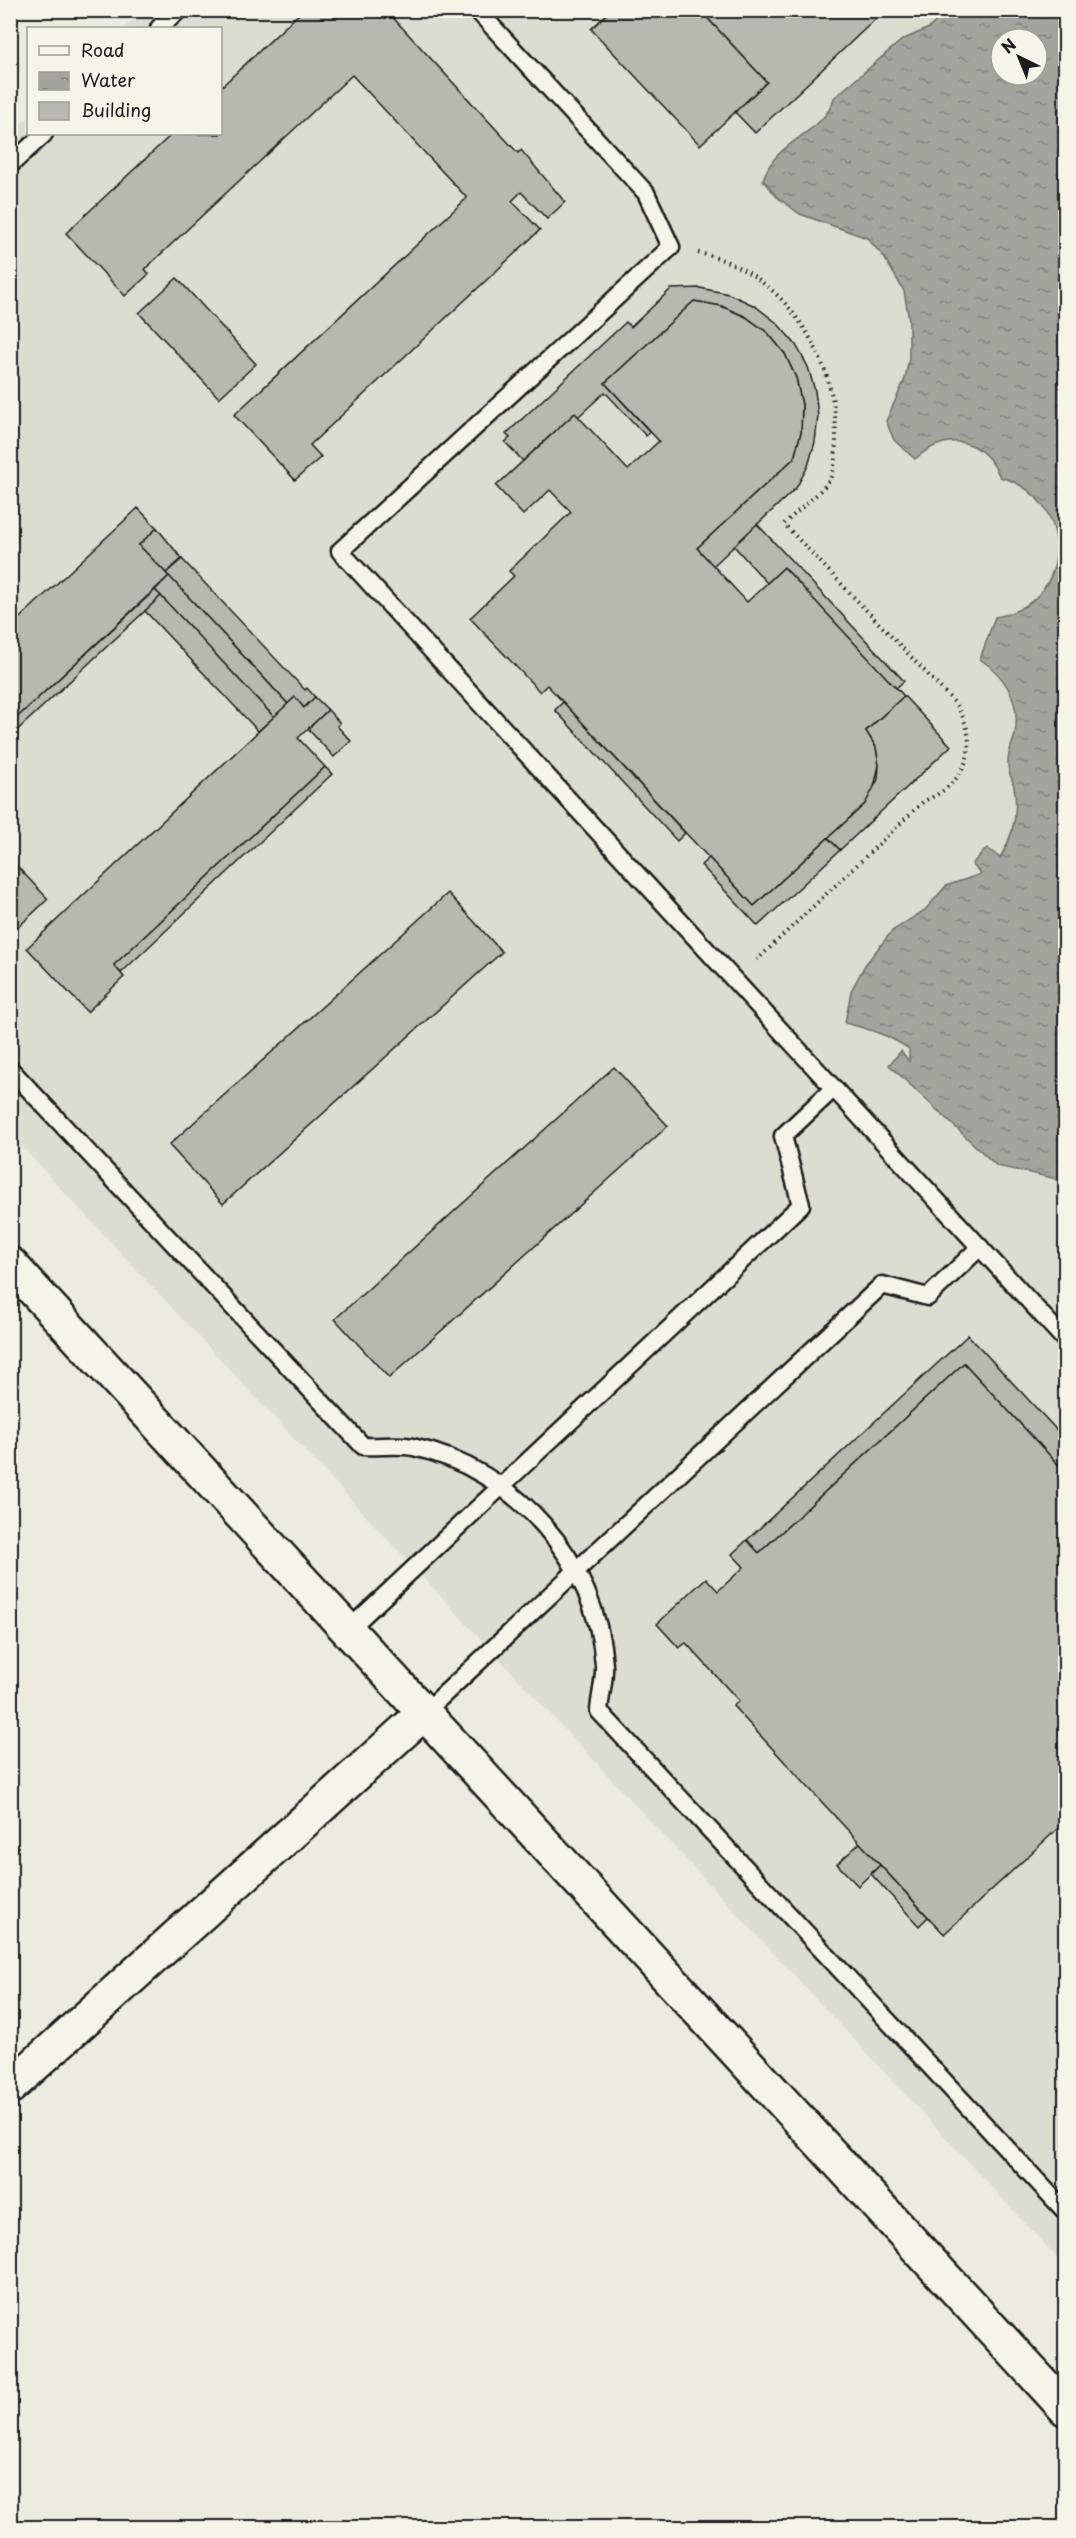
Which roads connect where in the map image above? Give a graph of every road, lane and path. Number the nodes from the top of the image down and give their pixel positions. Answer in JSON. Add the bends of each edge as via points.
{"nodes":[{"id":1,"x":179,"y":10,"type":"edge"},
{"id":2,"x":477,"y":10,"type":"edge"},
{"id":3,"x":160,"y":27,"type":"edge"},
{"id":4,"x":44,"y":135,"type":"edge"},
{"id":5,"x":10,"y":165,"type":"edge"},
{"id":6,"x":671,"y":248,"type":"junction"},
{"id":7,"x":735,"y":980,"type":"junction"},
{"id":8,"x":10,"y":1070,"type":"edge"},
{"id":9,"x":834,"y":1088,"type":"junction"},
{"id":10,"x":980,"y":1247,"type":"junction"},
{"id":11,"x":10,"y":1264,"type":"edge"},
{"id":12,"x":1065,"y":1341,"type":"edge"},
{"id":13,"x":501,"y":1487,"type":"junction"},
{"id":14,"x":576,"y":1571,"type":"junction"},
{"id":15,"x":348,"y":1630,"type":"junction"},
{"id":16,"x":424,"y":1713,"type":"junction"},
{"id":17,"x":10,"y":2087,"type":"edge"},
{"id":18,"x":1065,"y":2212,"type":"edge"},
{"id":19,"x":1065,"y":2409,"type":"edge"}],
"edges":[{"from":1,"to":3,"type":"lane"},
{"from":2,"to":6,"type":"lane","via":[[646,193]]},
{"from":4,"to":5,"type":"lane"},
{"from":6,"to":7,"type":"path","via":[[703,254],[734,266],[787,306],[806,330],[831,387],[836,448],[830,479],[784,524],[955,703],[968,729],[967,758],[951,785],[924,801]]},
{"from":6,"to":7,"type":"lane","via":[[340,551]]},
{"from":7,"to":9,"type":"lane"},
{"from":8,"to":13,"type":"lane","via":[[363,1446],[411,1447],[449,1458]]},
{"from":9,"to":10,"type":"lane"},
{"from":9,"to":13,"type":"lane","via":[[783,1136],[801,1205]]},
{"from":10,"to":12,"type":"lane"},
{"from":10,"to":14,"type":"lane","via":[[928,1297],[882,1285]]},
{"from":11,"to":15,"type":"street"},
{"from":13,"to":14,"type":"lane","via":[[547,1528]]},
{"from":13,"to":15,"type":"lane"},
{"from":14,"to":16,"type":"lane"},
{"from":14,"to":18,"type":"lane","via":[[598,1629],[604,1667],[599,1711]]},
{"from":15,"to":16,"type":"street"},
{"from":16,"to":17,"type":"street"},
{"from":16,"to":19,"type":"street"}]}
